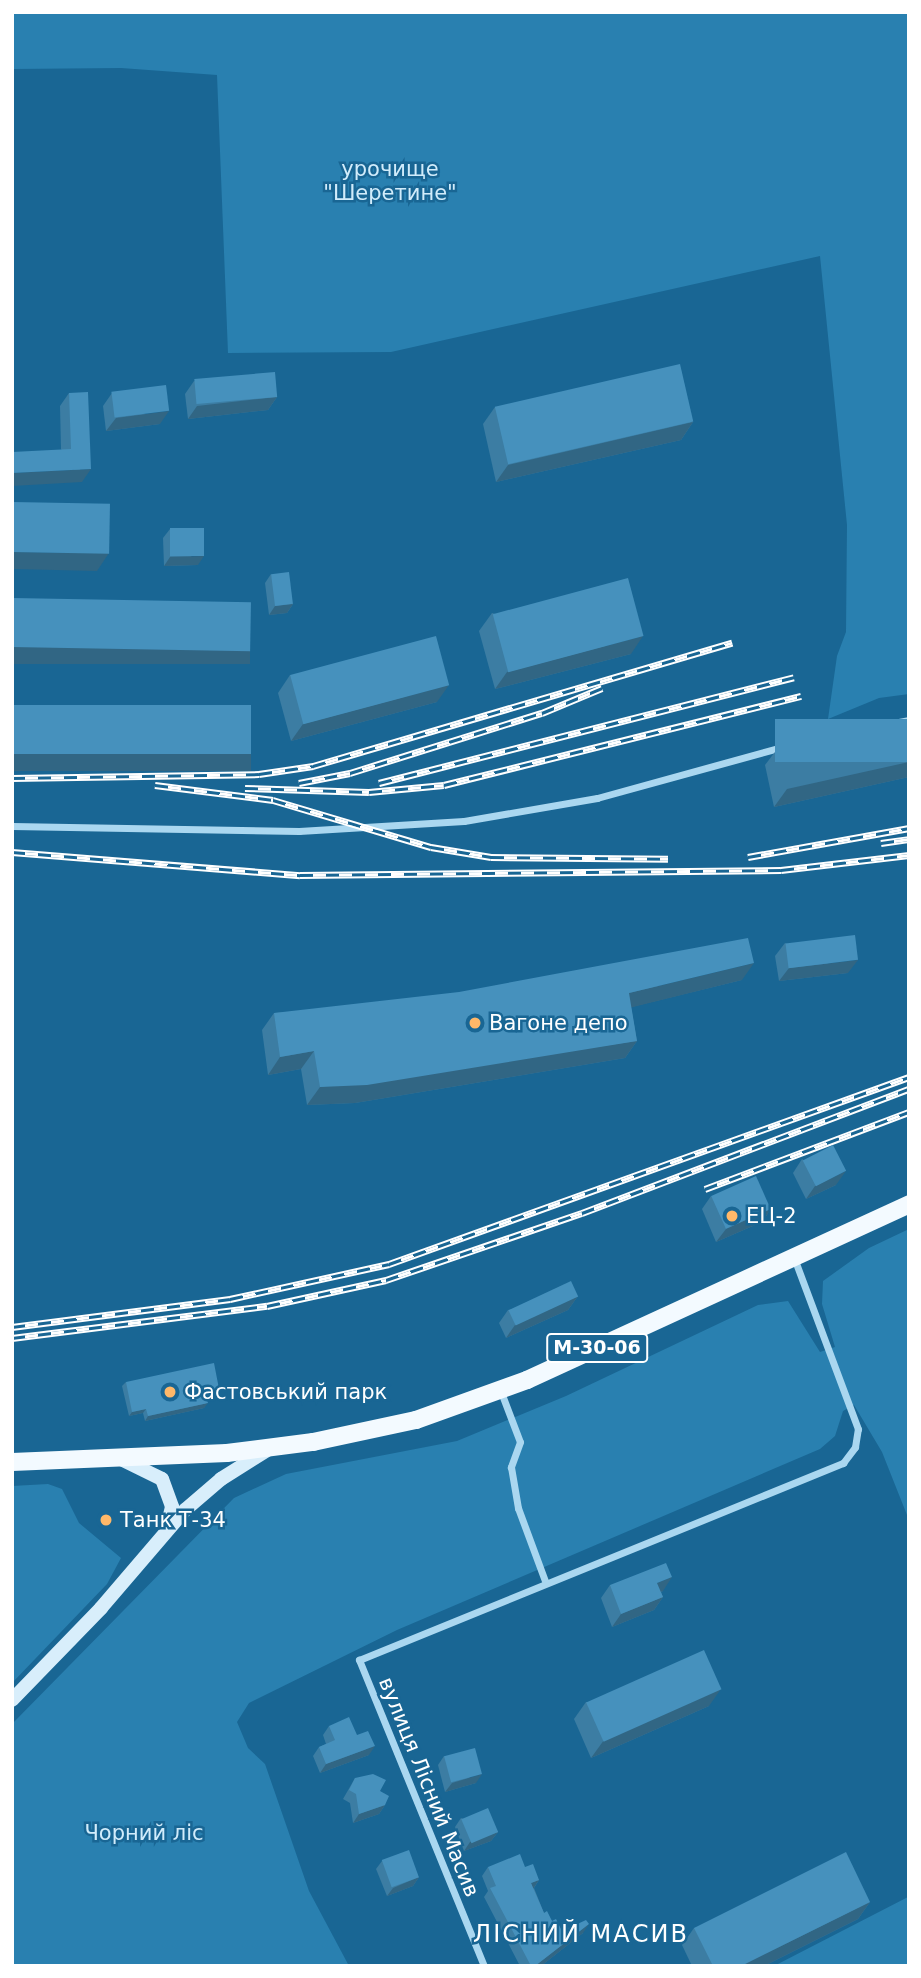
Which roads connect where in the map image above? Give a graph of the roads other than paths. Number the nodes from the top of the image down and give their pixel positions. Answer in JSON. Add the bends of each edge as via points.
{"nodes":[{"id":1,"x":909,"y":720,"type":"edge"},
{"id":2,"x":12,"y":826,"type":"edge"},
{"id":3,"x":909,"y":1204,"type":"edge"},
{"id":4,"x":793,"y":1256,"type":"junction"},
{"id":5,"x":501,"y":1391,"type":"junction"},
{"id":6,"x":271,"y":1448,"type":"junction"},
{"id":7,"x":118,"y":1458,"type":"junction"},
{"id":8,"x":12,"y":1462,"type":"edge"},
{"id":9,"x":162,"y":1537,"type":"junction"},
{"id":10,"x":545,"y":1581,"type":"junction"},
{"id":11,"x":12,"y":1700,"type":"edge"},
{"id":12,"x":484,"y":1966,"type":"edge"}],
"edges":[{"from":1,"to":2,"type":"street","via":[[811,739],[597,798],[464,821],[299,831]]},
{"from":3,"to":4,"type":"main road","number":"М-30-06"},
{"from":4,"to":5,"type":"main road","number":"М-30-06"},
{"from":4,"to":10,"type":"street","via":[[858,1429],[843,1463]]},
{"from":5,"to":6,"type":"main road","number":"М-30-06","via":[[415,1420]]},
{"from":5,"to":10,"type":"street","via":[[520,1442],[511,1467],[518,1508]]},
{"from":6,"to":7,"type":"main road","number":"М-30-06"},
{"from":6,"to":9,"type":"street","via":[[198,1497]]},
{"from":7,"to":8,"type":"main road","number":"М-30-06"},
{"from":7,"to":9,"type":"street","via":[[151,1470],[170,1493],[170,1520]]},
{"from":9,"to":11,"type":"street"},
{"from":10,"to":12,"type":"street","name":"вулиця Лісний Масив","via":[[359,1660]]}]}
